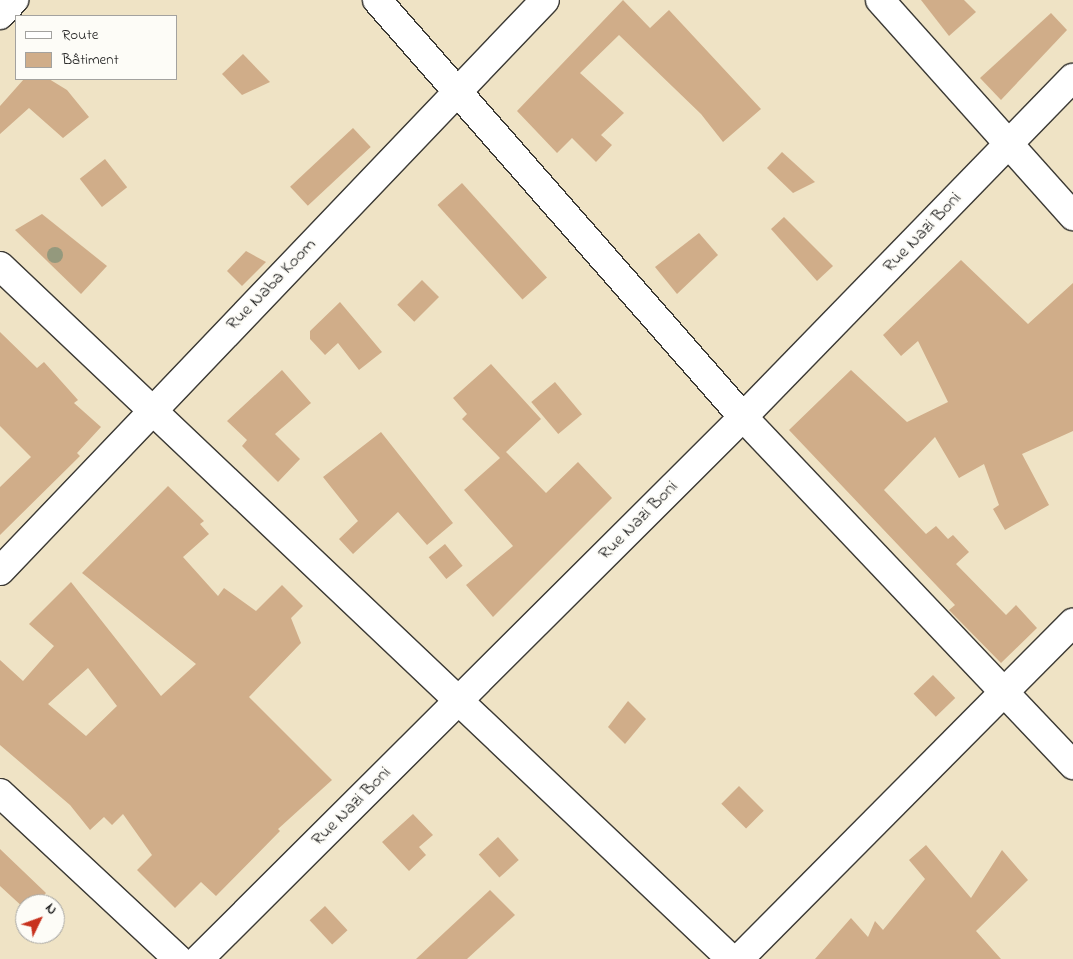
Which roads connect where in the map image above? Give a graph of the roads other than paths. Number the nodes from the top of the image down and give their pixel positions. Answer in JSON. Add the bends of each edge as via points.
{"nodes":[{"id":1,"x":14,"y":0,"type":"edge"},
{"id":2,"x":377,"y":0,"type":"edge"},
{"id":3,"x":545,"y":0,"type":"edge"},
{"id":4,"x":880,"y":0,"type":"edge"},
{"id":5,"x":0,"y":15,"type":"edge"},
{"id":6,"x":1073,"y":78,"type":"edge"},
{"id":7,"x":458,"y":91,"type":"junction"},
{"id":8,"x":1008,"y":145,"type":"junction"},
{"id":9,"x":1073,"y":216,"type":"edge"},
{"id":10,"x":0,"y":266,"type":"edge"},
{"id":11,"x":153,"y":408,"type":"junction"},
{"id":12,"x":743,"y":417,"type":"junction"},
{"id":13,"x":0,"y":571,"type":"edge"},
{"id":14,"x":1073,"y":623,"type":"edge"},
{"id":15,"x":1004,"y":691,"type":"junction"},
{"id":16,"x":460,"y":700,"type":"junction"},
{"id":17,"x":1073,"y":765,"type":"edge"},
{"id":18,"x":0,"y":794,"type":"edge"},
{"id":19,"x":178,"y":959,"type":"edge"},
{"id":20,"x":199,"y":959,"type":"edge"},
{"id":21,"x":731,"y":959,"type":"edge"},
{"id":22,"x":739,"y":959,"type":"edge"}],
"edges":[{"from":1,"to":5,"type":"street"},
{"from":2,"to":7,"type":"street"},
{"from":3,"to":7,"type":"street","name":"Rue Naba Koom"},
{"from":4,"to":8,"type":"street"},
{"from":6,"to":8,"type":"street","name":"Rue Nazi Boni"},
{"from":7,"to":11,"type":"street","name":"Rue Naba Koom"},
{"from":7,"to":12,"type":"street"},
{"from":8,"to":9,"type":"street"},
{"from":8,"to":12,"type":"street","name":"Rue Nazi Boni"},
{"from":10,"to":11,"type":"street"},
{"from":11,"to":13,"type":"street","name":"Rue Naba Koom"},
{"from":11,"to":16,"type":"street"},
{"from":12,"to":15,"type":"street"},
{"from":12,"to":16,"type":"street","name":"Rue Nazi Boni"},
{"from":14,"to":15,"type":"street"},
{"from":15,"to":17,"type":"street"},
{"from":15,"to":22,"type":"street"},
{"from":16,"to":20,"type":"street","name":"Rue Nazi Boni"},
{"from":16,"to":21,"type":"street"},
{"from":18,"to":19,"type":"street"}]}
